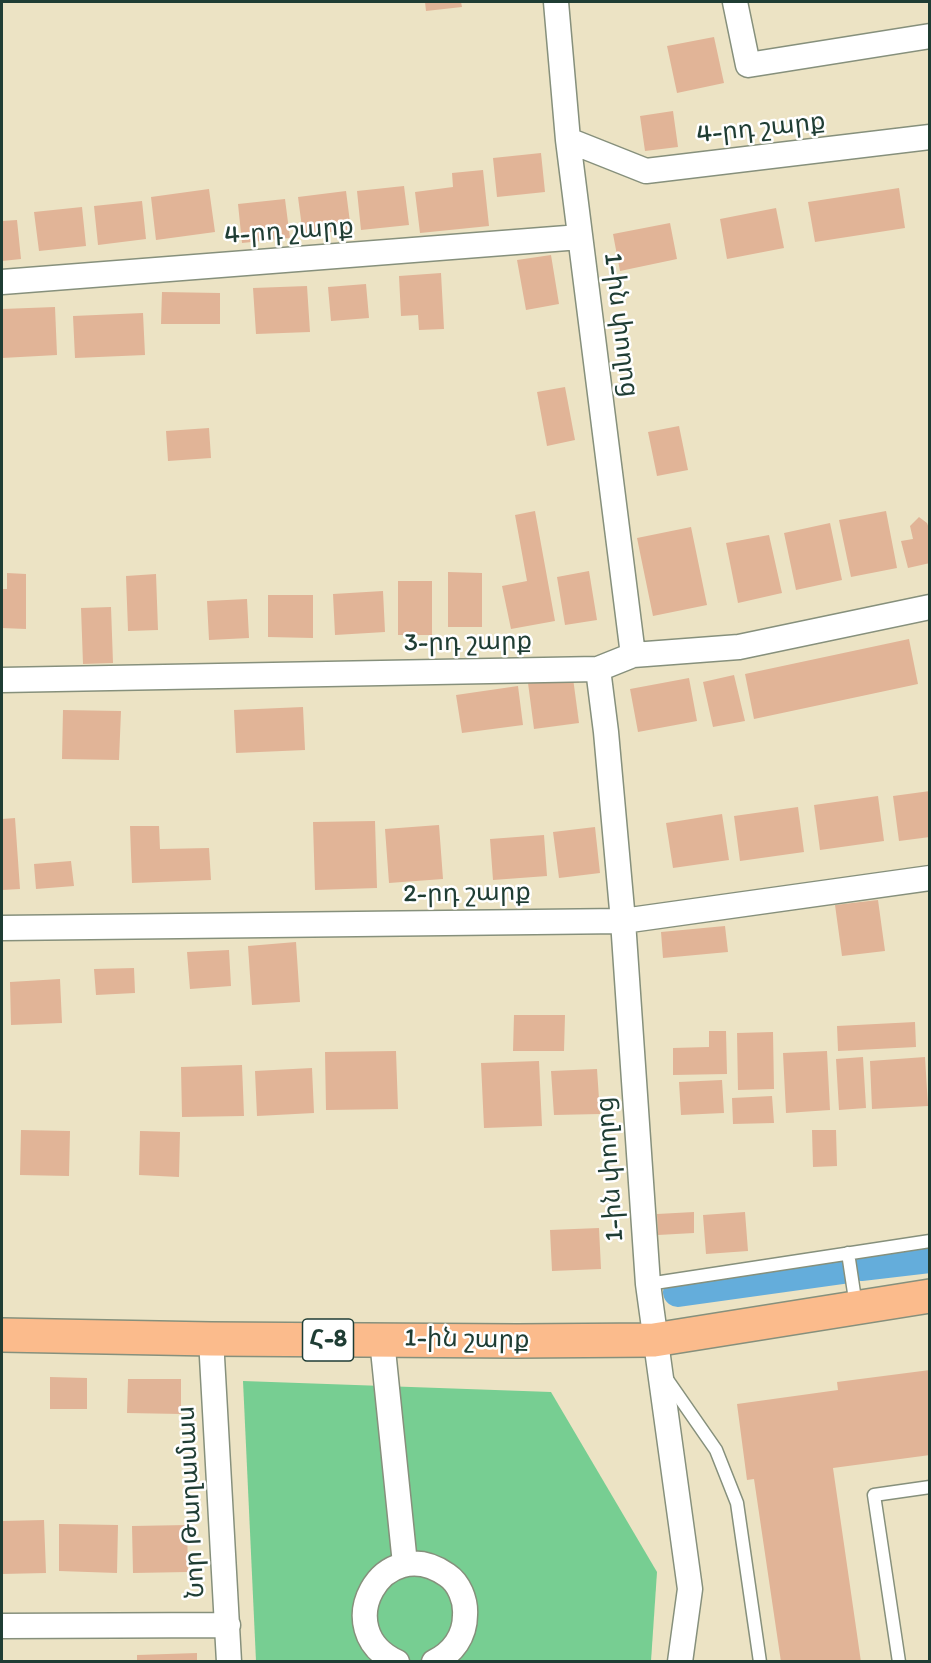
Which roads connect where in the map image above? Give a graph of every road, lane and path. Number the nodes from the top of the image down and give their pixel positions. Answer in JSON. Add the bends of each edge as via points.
{"nodes":[{"id":1,"x":556,"y":2,"type":"edge"},
{"id":2,"x":735,"y":2,"type":"edge"},
{"id":3,"x":930,"y":36,"type":"edge"},
{"id":4,"x":930,"y":137,"type":"edge"},
{"id":5,"x":568,"y":140,"type":"junction"},
{"id":6,"x":580,"y":237,"type":"junction"},
{"id":7,"x":2,"y":282,"type":"edge"},
{"id":8,"x":930,"y":608,"type":"edge"},
{"id":9,"x":633,"y":655,"type":"junction"},
{"id":10,"x":597,"y":669,"type":"junction"},
{"id":11,"x":2,"y":680,"type":"edge"},
{"id":12,"x":930,"y":878,"type":"edge"},
{"id":13,"x":623,"y":921,"type":"junction"},
{"id":14,"x":2,"y":928,"type":"edge"},
{"id":15,"x":930,"y":1241,"type":"edge"},
{"id":16,"x":848,"y":1253,"type":"junction"},
{"id":17,"x":648,"y":1284,"type":"junction"},
{"id":18,"x":930,"y":1296,"type":"edge"},
{"id":19,"x":856,"y":1307,"type":"junction"},
{"id":20,"x":2,"y":1335,"type":"edge"},
{"id":21,"x":211,"y":1340,"type":"junction"},
{"id":22,"x":382,"y":1340,"type":"junction"},
{"id":23,"x":656,"y":1354,"type":"junction"},
{"id":24,"x":930,"y":1487,"type":"edge"},
{"id":25,"x":405,"y":1564,"type":"junction"},
{"id":26,"x":228,"y":1625,"type":"junction"},
{"id":27,"x":2,"y":1626,"type":"edge"},
{"id":28,"x":229,"y":1662,"type":"edge"},
{"id":29,"x":397,"y":1662,"type":"edge"},
{"id":30,"x":434,"y":1662,"type":"edge"},
{"id":31,"x":680,"y":1662,"type":"edge"},
{"id":32,"x":760,"y":1662,"type":"edge"},
{"id":33,"x":899,"y":1662,"type":"edge"}],
"edges":[{"from":1,"to":5,"type":"street","name":"1-ին փողոց"},
{"from":2,"to":3,"type":"street","via":[[748,65]]},
{"from":4,"to":5,"type":"street","name":"4-րդ շարք","via":[[646,171]]},
{"from":5,"to":6,"type":"street","name":"1-ին փողոց"},
{"from":6,"to":7,"type":"street","name":"4-րդ շարք"},
{"from":6,"to":9,"type":"street","name":"1-ին փողոց"},
{"from":8,"to":9,"type":"street","name":"3-րդ շարք","via":[[739,647]]},
{"from":9,"to":10,"type":"street","name":"3-րդ շարք"},
{"from":10,"to":11,"type":"street","name":"3-րդ շարք"},
{"from":10,"to":13,"type":"street","name":"1-ին փողոց"},
{"from":12,"to":13,"type":"street","name":"2-րդ շարք"},
{"from":13,"to":14,"type":"street","name":"2-րդ շարք"},
{"from":13,"to":17,"type":"street","name":"1-ին փողոց"},
{"from":15,"to":16,"type":"lane"},
{"from":16,"to":17,"type":"lane"},
{"from":16,"to":19,"type":"lane"},
{"from":17,"to":23,"type":"street","name":"1-ին փողոց"},
{"from":18,"to":19,"type":"main road","name":"1-ին շարք","number":"Հ-8"},
{"from":19,"to":23,"type":"main road","name":"1-ին շարք","number":"Հ-8"},
{"from":20,"to":21,"type":"main road","name":"1-ին շարք","number":"Հ-8"},
{"from":21,"to":22,"type":"main road","name":"1-ին շարք","number":"Հ-8"},
{"from":21,"to":26,"type":"street","name":"Նոր Թաղամաս"},
{"from":22,"to":23,"type":"main road","name":"1-ին շարք","number":"Հ-8","via":[[517,1341]]},
{"from":22,"to":25,"type":"street"},
{"from":23,"to":31,"type":"street","name":"1-ին փողոց","via":[[690,1589]]},
{"from":23,"to":32,"type":"lane","via":[[716,1450],[737,1503]]},
{"from":24,"to":33,"type":"lane","via":[[874,1495]]},
{"from":25,"to":29,"type":"street","via":[[376,1581],[367,1596],[364,1613],[366,1630],[374,1646]]},
{"from":25,"to":30,"type":"street","via":[[422,1563],[437,1568],[461,1591],[465,1624],[460,1639],[450,1652]]},
{"from":26,"to":27,"type":"street"},
{"from":26,"to":28,"type":"street","name":"Նոր Թաղամաս"}]}
